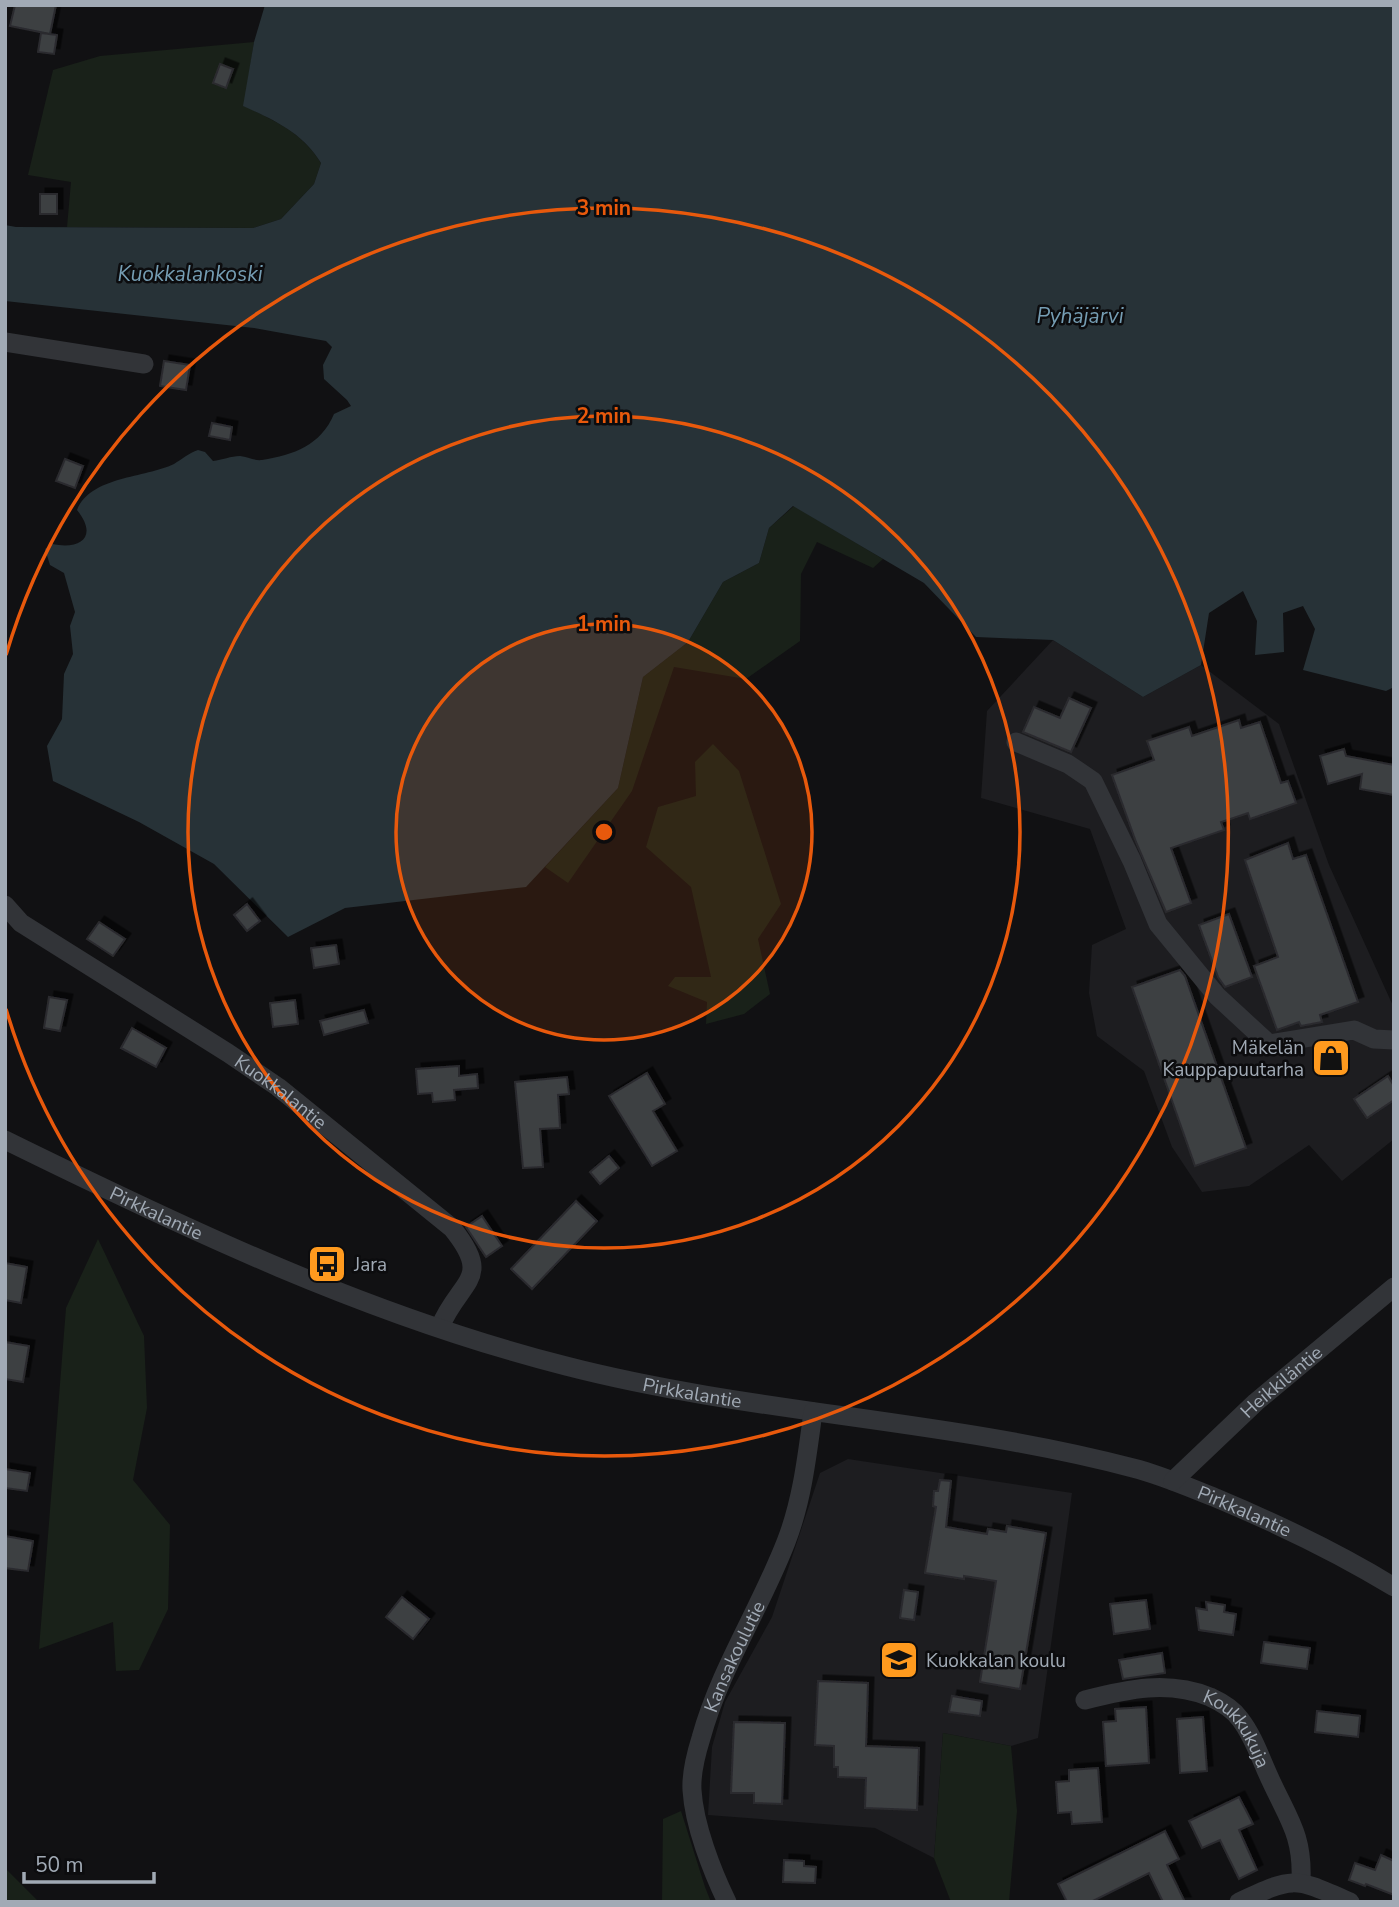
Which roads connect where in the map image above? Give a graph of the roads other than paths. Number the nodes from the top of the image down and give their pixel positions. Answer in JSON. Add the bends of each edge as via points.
{"nodes":[{"id":1,"x":5,"y":342,"type":"edge"},
{"id":2,"x":144,"y":364,"type":"dead end"},
{"id":3,"x":1016,"y":742,"type":"dead end"},
{"id":4,"x":5,"y":905,"type":"edge"},
{"id":5,"x":1394,"y":1040,"type":"edge"},
{"id":6,"x":5,"y":1140,"type":"edge"},
{"id":7,"x":1394,"y":1287,"type":"edge"},
{"id":8,"x":440,"y":1327,"type":"junction"},
{"id":9,"x":813,"y":1412,"type":"junction"},
{"id":10,"x":1173,"y":1481,"type":"junction"},
{"id":11,"x":1394,"y":1587,"type":"edge"},
{"id":12,"x":1085,"y":1700,"type":"dead end"},
{"id":13,"x":1301,"y":1881,"type":"junction"},
{"id":14,"x":727,"y":1902,"type":"edge"},
{"id":15,"x":1239,"y":1902,"type":"edge"},
{"id":16,"x":1350,"y":1902,"type":"edge"}],
"edges":[{"from":1,"to":2,"type":"street"},
{"from":3,"to":5,"type":"street","via":[[1068,764],[1093,781],[1158,924],[1217,996],[1269,1044],[1354,1030],[1374,1039]]},
{"from":4,"to":8,"type":"street","name":"Kuokkalantie","via":[[21,923],[278,1087],[452,1228],[468,1248],[472,1271]]},
{"from":6,"to":8,"type":"street","name":"Pirkkalantie","via":[[207,1238]]},
{"from":7,"to":10,"type":"street","name":"Heikkiläntie","via":[[1256,1402]]},
{"from":8,"to":9,"type":"street","name":"Pirkkalantie","via":[[564,1366],[680,1392]]},
{"from":9,"to":10,"type":"street","name":"Pirkkalantie","via":[[1037,1447]]},
{"from":9,"to":14,"type":"street","name":"Kansakoulutie","via":[[800,1504],[709,1709],[696,1754],[692,1788],[696,1815]]},
{"from":10,"to":11,"type":"street","name":"Pirkkalantie","via":[[1273,1522]]},
{"from":12,"to":13,"type":"street","name":"Koukkukuja","via":[[1164,1686],[1210,1697],[1239,1717],[1297,1833]]},
{"from":13,"to":15,"type":"street","via":[[1280,1883]]},
{"from":13,"to":16,"type":"street"}]}
